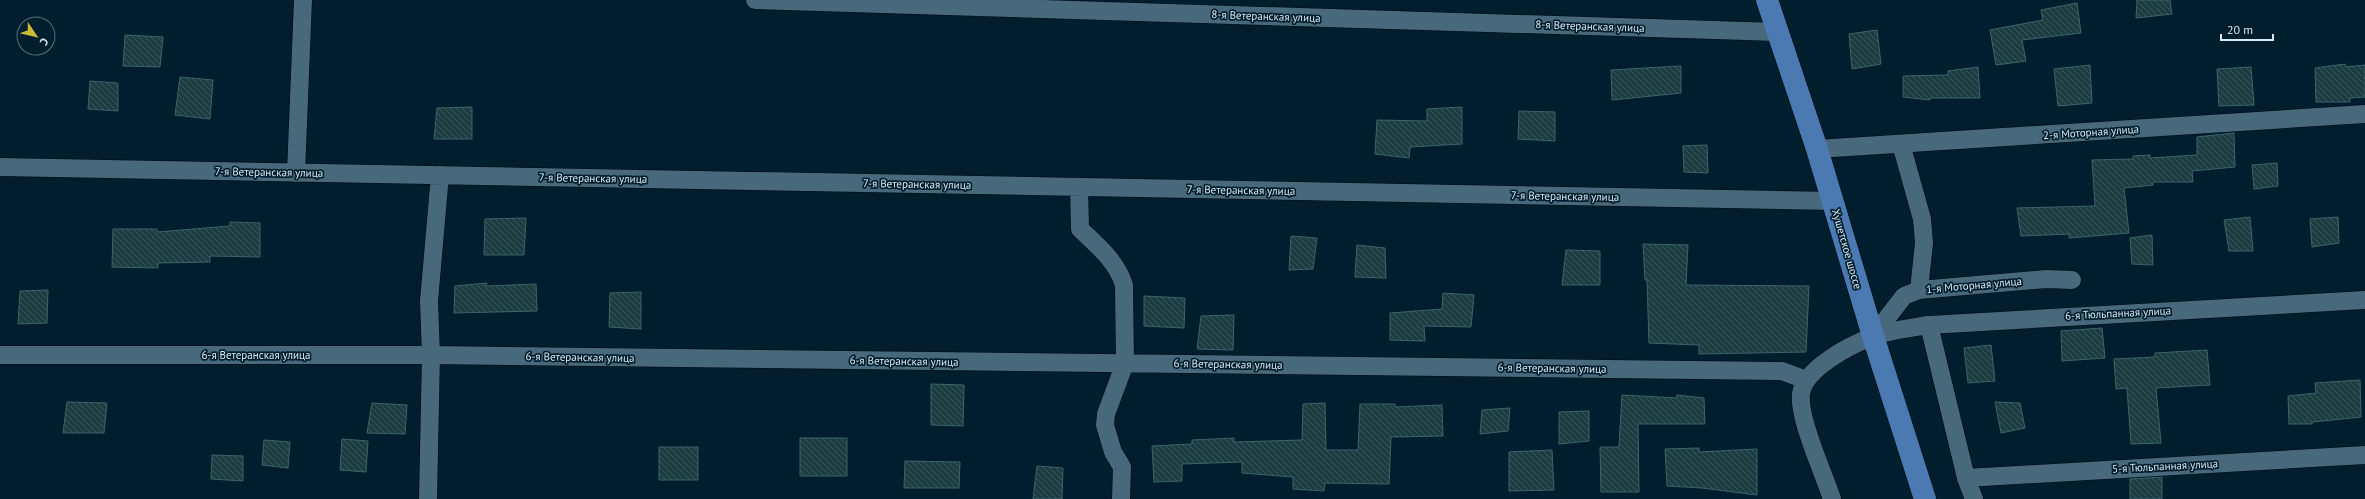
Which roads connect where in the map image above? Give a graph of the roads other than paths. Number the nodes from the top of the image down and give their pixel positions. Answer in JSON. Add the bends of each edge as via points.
{"nodes":[{"id":1,"x":303,"y":0,"type":"edge"},
{"id":2,"x":755,"y":0,"type":"edge"},
{"id":3,"x":1767,"y":0,"type":"edge"},
{"id":4,"x":1777,"y":32,"type":"junction"},
{"id":5,"x":2365,"y":114,"type":"edge"},
{"id":6,"x":1901,"y":144,"type":"junction"},
{"id":7,"x":1817,"y":149,"type":"junction"},
{"id":8,"x":0,"y":167,"type":"edge"},
{"id":9,"x":296,"y":173,"type":"junction"},
{"id":10,"x":440,"y":176,"type":"junction"},
{"id":11,"x":1079,"y":188,"type":"junction"},
{"id":12,"x":1834,"y":201,"type":"junction"},
{"id":13,"x":2072,"y":280,"type":"dead end"},
{"id":14,"x":1919,"y":290,"type":"junction"},
{"id":15,"x":2365,"y":300,"type":"edge"},
{"id":16,"x":1929,"y":325,"type":"junction"},
{"id":17,"x":1873,"y":336,"type":"junction"},
{"id":18,"x":0,"y":355,"type":"edge"},
{"id":19,"x":431,"y":355,"type":"junction"},
{"id":20,"x":1125,"y":363,"type":"junction"},
{"id":21,"x":1806,"y":380,"type":"junction"},
{"id":22,"x":2365,"y":455,"type":"edge"},
{"id":23,"x":1966,"y":478,"type":"junction"},
{"id":24,"x":428,"y":499,"type":"edge"},
{"id":25,"x":1121,"y":499,"type":"edge"},
{"id":26,"x":1832,"y":499,"type":"edge"},
{"id":27,"x":1925,"y":499,"type":"edge"},
{"id":28,"x":1974,"y":499,"type":"edge"}],
"edges":[{"from":1,"to":9,"type":"street"},
{"from":2,"to":4,"type":"street","name":"8-я Ветеранская улица"},
{"from":3,"to":4,"type":"main road","name":"Хушетское шоссе"},
{"from":4,"to":7,"type":"main road","name":"Хушетское шоссе"},
{"from":5,"to":6,"type":"street","name":"2-я Моторная улица"},
{"from":6,"to":7,"type":"street","name":"2-я Моторная улица"},
{"from":6,"to":14,"type":"street","via":[[1922,219],[1924,243]]},
{"from":7,"to":12,"type":"main road","name":"Хушетское шоссе"},
{"from":8,"to":9,"type":"street","name":"7-я Ветеранская улица"},
{"from":9,"to":10,"type":"street","name":"7-я Ветеранская улица"},
{"from":10,"to":11,"type":"street","name":"7-я Ветеранская улица"},
{"from":10,"to":19,"type":"street","via":[[429,301]]},
{"from":11,"to":12,"type":"street","name":"7-я Ветеранская улица"},
{"from":11,"to":20,"type":"street","via":[[1080,229],[1112,261],[1124,285]]},
{"from":12,"to":17,"type":"main road","name":"Хушетское шоссе"},
{"from":13,"to":14,"type":"street","name":"1-я Моторная улица","via":[[2046,279]]},
{"from":14,"to":17,"type":"street","name":"1-я Моторная улица","via":[[1904,296]]},
{"from":15,"to":16,"type":"street","name":"6-я Тюльпанная улица"},
{"from":16,"to":17,"type":"street","name":"6-я Тюльпанная улица"},
{"from":16,"to":23,"type":"street"},
{"from":17,"to":21,"type":"street","via":[[1828,361]]},
{"from":17,"to":27,"type":"main road","name":"Хушетское шоссе"},
{"from":18,"to":19,"type":"street","name":"6-я Ветеранская улица"},
{"from":19,"to":20,"type":"street","name":"6-я Ветеранская улица"},
{"from":19,"to":24,"type":"street"},
{"from":20,"to":21,"type":"street","name":"6-я Ветеранская улица","via":[[1782,371]]},
{"from":20,"to":25,"type":"street","via":[[1104,425],[1113,452],[1122,467]]},
{"from":21,"to":26,"type":"street","via":[[1801,394],[1802,412]]},
{"from":22,"to":23,"type":"street","name":"5-я Тюльпанная улица"},
{"from":23,"to":28,"type":"street"}]}
